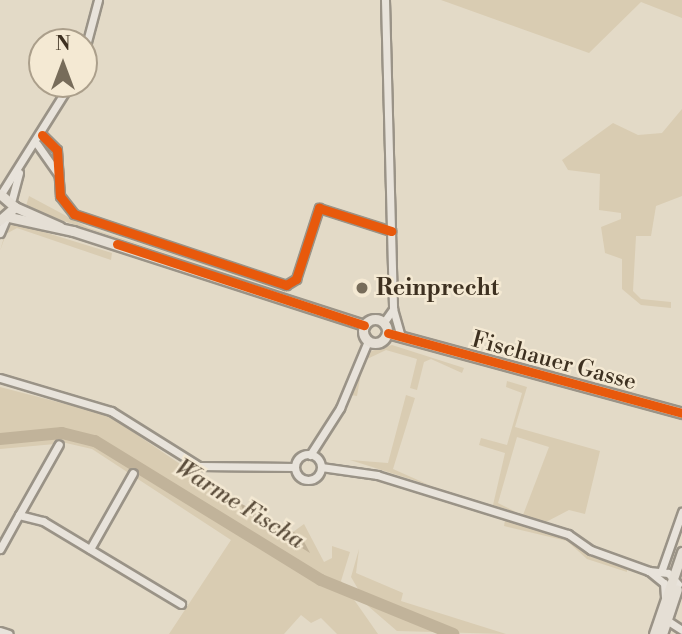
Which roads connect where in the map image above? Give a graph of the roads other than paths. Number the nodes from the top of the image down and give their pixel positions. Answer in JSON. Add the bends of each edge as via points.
{"nodes":[{"id":1,"x":98,"y":0,"type":"edge"},
{"id":2,"x":385,"y":0,"type":"edge"},
{"id":3,"x":91,"y":28,"type":"edge"},
{"id":4,"x":62,"y":98,"type":"edge"},
{"id":5,"x":42,"y":135,"type":"junction"},
{"id":6,"x":37,"y":144,"type":"junction"},
{"id":7,"x":47,"y":161,"type":"junction"},
{"id":8,"x":24,"y":165,"type":"junction"},
{"id":9,"x":19,"y":173,"type":"junction"},
{"id":10,"x":58,"y":174,"type":"junction"},
{"id":11,"x":1,"y":194,"type":"edge"},
{"id":12,"x":13,"y":203,"type":"junction"},
{"id":13,"x":5,"y":219,"type":"edge"},
{"id":14,"x":60,"y":227,"type":"junction"},
{"id":15,"x":391,"y":231,"type":"junction"},
{"id":16,"x":0,"y":233,"type":"edge"},
{"id":17,"x":393,"y":309,"type":"junction"},
{"id":18,"x":384,"y":322,"type":"junction"},
{"id":19,"x":364,"y":325,"type":"junction"},
{"id":20,"x":388,"y":333,"type":"junction"},
{"id":21,"x":401,"y":337,"type":"junction"},
{"id":22,"x":368,"y":341,"type":"junction"},
{"id":23,"x":0,"y":378,"type":"edge"},
{"id":24,"x":682,"y":414,"type":"edge"},
{"id":25,"x":59,"y":444,"type":"dead end"},
{"id":26,"x":310,"y":455,"type":"junction"},
{"id":27,"x":295,"y":467,"type":"junction"},
{"id":28,"x":321,"y":467,"type":"junction"},
{"id":29,"x":134,"y":473,"type":"dead end"},
{"id":30,"x":682,"y":512,"type":"edge"},
{"id":31,"x":19,"y":515,"type":"junction"},
{"id":32,"x":0,"y":549,"type":"edge"},
{"id":33,"x":90,"y":550,"type":"junction"},
{"id":34,"x":682,"y":552,"type":"edge"},
{"id":35,"x":649,"y":571,"type":"junction"},
{"id":36,"x":674,"y":575,"type":"edge"},
{"id":37,"x":181,"y":604,"type":"dead end"},
{"id":38,"x":665,"y":618,"type":"junction"},
{"id":39,"x":682,"y":630,"type":"edge"},
{"id":40,"x":0,"y":631,"type":"edge"},
{"id":41,"x":657,"y":633,"type":"edge"},
{"id":42,"x":9,"y":634,"type":"edge"}],
"edges":[{"from":1,"to":3,"type":"street"},
{"from":2,"to":15,"type":"street"},
{"from":4,"to":5,"type":"street"},
{"from":5,"to":6,"type":"street"},
{"from":5,"to":10,"type":"street","via":[[57,150]]},
{"from":6,"to":7,"type":"street"},
{"from":6,"to":8,"type":"street"},
{"from":7,"to":8,"type":"street"},
{"from":7,"to":10,"type":"street"},
{"from":8,"to":9,"type":"street"},
{"from":9,"to":11,"type":"street"},
{"from":9,"to":12,"type":"street"},
{"from":10,"to":15,"type":"street","via":[[62,200],[85,220],[286,285],[296,279],[319,208]]},
{"from":11,"to":12,"type":"main road"},
{"from":12,"to":13,"type":"main road"},
{"from":12,"to":14,"type":"main road"},
{"from":13,"to":14,"type":"main road"},
{"from":13,"to":16,"type":"street"},
{"from":14,"to":19,"type":"main road"},
{"from":15,"to":17,"type":"street"},
{"from":17,"to":18,"type":"street"},
{"from":17,"to":21,"type":"street"},
{"from":18,"to":19,"type":"main road"},
{"from":18,"to":20,"type":"main road"},
{"from":19,"to":22,"type":"main road"},
{"from":20,"to":21,"type":"main road","name":"Fischauer Gasse"},
{"from":20,"to":22,"type":"main road","via":[[382,341]]},
{"from":21,"to":24,"type":"main road","name":"Fischauer Gasse"},
{"from":22,"to":26,"type":"street","via":[[340,408]]},
{"from":23,"to":27,"type":"street","via":[[111,411],[199,466]]},
{"from":25,"to":31,"type":"street"},
{"from":26,"to":27,"type":"street"},
{"from":26,"to":28,"type":"street"},
{"from":27,"to":28,"type":"street","via":[[304,480],[315,478]]},
{"from":28,"to":35,"type":"street","via":[[377,475],[568,534],[591,550]]},
{"from":29,"to":33,"type":"street"},
{"from":30,"to":36,"type":"street"},
{"from":31,"to":32,"type":"street"},
{"from":31,"to":33,"type":"street","via":[[43,521]]},
{"from":33,"to":37,"type":"street"},
{"from":34,"to":36,"type":"main road"},
{"from":35,"to":36,"type":"street"},
{"from":35,"to":41,"type":"street","via":[[666,589]]},
{"from":36,"to":38,"type":"main road"},
{"from":38,"to":39,"type":"street"},
{"from":38,"to":41,"type":"main road"},
{"from":40,"to":42,"type":"street"}]}
